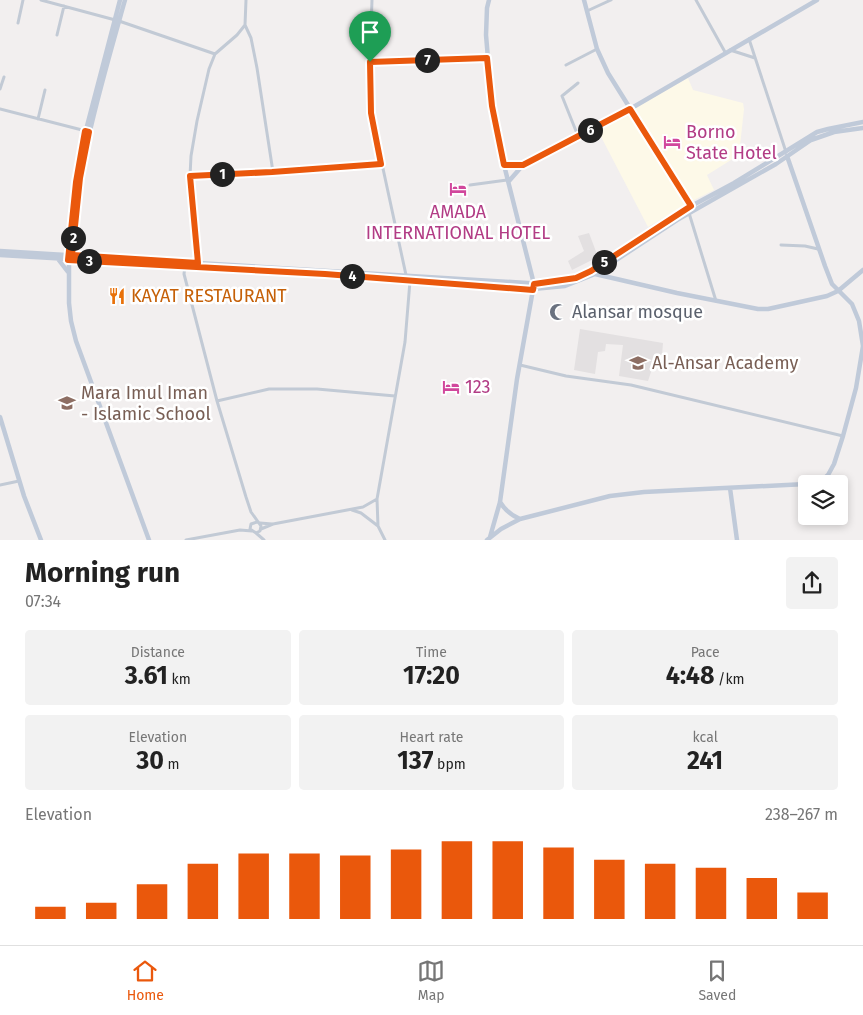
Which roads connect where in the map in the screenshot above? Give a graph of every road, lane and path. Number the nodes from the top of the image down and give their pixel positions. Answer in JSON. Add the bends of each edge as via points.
{"nodes":[{"id":1,"x":23,"y":0,"type":"edge"},
{"id":2,"x":41,"y":0,"type":"edge"},
{"id":3,"x":120,"y":0,"type":"edge"},
{"id":4,"x":125,"y":0,"type":"edge"},
{"id":5,"x":246,"y":0,"type":"edge"},
{"id":6,"x":372,"y":0,"type":"edge"},
{"id":7,"x":489,"y":0,"type":"edge"},
{"id":8,"x":584,"y":0,"type":"edge"},
{"id":9,"x":611,"y":0,"type":"edge"},
{"id":10,"x":696,"y":0,"type":"edge"},
{"id":11,"x":817,"y":0,"type":"edge"},
{"id":12,"x":64,"y":6,"type":"junction"},
{"id":13,"x":587,"y":11,"type":"junction"},
{"id":14,"x":117,"y":20,"type":"junction"},
{"id":15,"x":18,"y":23,"type":"dead end"},
{"id":16,"x":245,"y":26,"type":"junction"},
{"id":17,"x":57,"y":35,"type":"dead end"},
{"id":18,"x":748,"y":39,"type":"junction"},
{"id":19,"x":597,"y":49,"type":"junction"},
{"id":20,"x":727,"y":51,"type":"junction"},
{"id":21,"x":215,"y":54,"type":"junction"},
{"id":22,"x":487,"y":58,"type":"junction"},
{"id":23,"x":755,"y":58,"type":"junction"},
{"id":24,"x":370,"y":62,"type":"junction"},
{"id":25,"x":566,"y":65,"type":"dead end"},
{"id":26,"x":4,"y":77,"type":"dead end"},
{"id":27,"x":578,"y":83,"type":"dead end"},
{"id":28,"x":0,"y":89,"type":"edge"},
{"id":29,"x":45,"y":90,"type":"dead end"},
{"id":30,"x":0,"y":109,"type":"edge"},
{"id":31,"x":630,"y":109,"type":"junction"},
{"id":32,"x":38,"y":119,"type":"junction"},
{"id":33,"x":863,"y":122,"type":"edge"},
{"id":34,"x":863,"y":128,"type":"edge"},
{"id":35,"x":87,"y":132,"type":"junction"},
{"id":36,"x":578,"y":136,"type":"junction"},
{"id":37,"x":787,"y":154,"type":"junction"},
{"id":38,"x":381,"y":164,"type":"junction"},
{"id":39,"x":504,"y":165,"type":"junction"},
{"id":40,"x":523,"y":165,"type":"junction"},
{"id":41,"x":272,"y":172,"type":"junction"},
{"id":42,"x":190,"y":176,"type":"junction"},
{"id":43,"x":508,"y":181,"type":"junction"},
{"id":44,"x":470,"y":185,"type":"dead end"},
{"id":45,"x":691,"y":206,"type":"junction"},
{"id":46,"x":689,"y":213,"type":"junction"},
{"id":47,"x":782,"y":245,"type":"dead end"},
{"id":48,"x":819,"y":249,"type":"junction"},
{"id":49,"x":0,"y":251,"type":"edge"},
{"id":50,"x":0,"y":255,"type":"edge"},
{"id":51,"x":58,"y":259,"type":"junction"},
{"id":52,"x":70,"y":259,"type":"junction"},
{"id":53,"x":198,"y":263,"type":"junction"},
{"id":54,"x":185,"y":266,"type":"junction"},
{"id":55,"x":863,"y":270,"type":"edge"},
{"id":56,"x":69,"y":274,"type":"junction"},
{"id":57,"x":595,"y":274,"type":"junction"},
{"id":58,"x":406,"y":275,"type":"junction"},
{"id":59,"x":410,"y":281,"type":"junction"},
{"id":60,"x":534,"y":287,"type":"junction"},
{"id":61,"x":838,"y":291,"type":"junction"},
{"id":62,"x":716,"y":301,"type":"junction"},
{"id":63,"x":520,"y":365,"type":"junction"},
{"id":64,"x":395,"y":396,"type":"junction"},
{"id":65,"x":217,"y":401,"type":"junction"},
{"id":66,"x":0,"y":417,"type":"edge"},
{"id":67,"x":843,"y":436,"type":"junction"},
{"id":68,"x":828,"y":475,"type":"edge"},
{"id":69,"x":18,"y":481,"type":"junction"},
{"id":70,"x":798,"y":484,"type":"edge"},
{"id":71,"x":0,"y":485,"type":"edge"},
{"id":72,"x":730,"y":488,"type":"junction"},
{"id":73,"x":377,"y":499,"type":"junction"},
{"id":74,"x":500,"y":502,"type":"junction"},
{"id":75,"x":351,"y":510,"type":"junction"},
{"id":76,"x":251,"y":512,"type":"junction"},
{"id":77,"x":520,"y":519,"type":"junction"},
{"id":78,"x":259,"y":522,"type":"junction"},
{"id":79,"x":252,"y":524,"type":"junction"},
{"id":80,"x":273,"y":524,"type":"junction"},
{"id":81,"x":378,"y":526,"type":"junction"},
{"id":82,"x":240,"y":530,"type":"junction"},
{"id":83,"x":261,"y":530,"type":"junction"},
{"id":84,"x":252,"y":531,"type":"junction"},
{"id":85,"x":256,"y":533,"type":"junction"},
{"id":86,"x":488,"y":538,"type":"edge"},
{"id":87,"x":41,"y":540,"type":"edge"},
{"id":88,"x":149,"y":540,"type":"edge"},
{"id":89,"x":186,"y":540,"type":"edge"},
{"id":90,"x":264,"y":540,"type":"edge"},
{"id":91,"x":385,"y":540,"type":"edge"},
{"id":92,"x":738,"y":540,"type":"edge"}],
"edges":[{"from":1,"to":15,"type":"street"},
{"from":2,"to":12,"type":"street"},
{"from":3,"to":14,"type":"street"},
{"from":4,"to":14,"type":"street"},
{"from":5,"to":16,"type":"street"},
{"from":6,"to":24,"type":"street"},
{"from":7,"to":22,"type":"street"},
{"from":8,"to":13,"type":"street"},
{"from":9,"to":13,"type":"street"},
{"from":10,"to":20,"type":"street"},
{"from":11,"to":18,"type":"street"},
{"from":12,"to":14,"type":"street"},
{"from":12,"to":17,"type":"street"},
{"from":13,"to":19,"type":"street"},
{"from":14,"to":21,"type":"street"},
{"from":14,"to":35,"type":"street"},
{"from":16,"to":21,"type":"street"},
{"from":16,"to":41,"type":"street","via":[[258,76]]},
{"from":18,"to":20,"type":"street"},
{"from":18,"to":23,"type":"street"},
{"from":19,"to":25,"type":"street"},
{"from":19,"to":31,"type":"street"},
{"from":20,"to":23,"type":"street"},
{"from":20,"to":31,"type":"street"},
{"from":21,"to":42,"type":"street","via":[[197,121]]},
{"from":22,"to":24,"type":"street"},
{"from":22,"to":39,"type":"street","via":[[492,106]]},
{"from":23,"to":37,"type":"street"},
{"from":24,"to":38,"type":"street","via":[[371,113]]},
{"from":26,"to":28,"type":"street"},
{"from":27,"to":36,"type":"street","via":[[562,96]]},
{"from":29,"to":32,"type":"street"},
{"from":30,"to":32,"type":"street"},
{"from":31,"to":36,"type":"street"},
{"from":31,"to":45,"type":"street"},
{"from":32,"to":35,"type":"street"},
{"from":33,"to":37,"type":"street","via":[[817,132]]},
{"from":34,"to":37,"type":"street","via":[[822,135]]},
{"from":35,"to":52,"type":"street"},
{"from":36,"to":40,"type":"street"},
{"from":37,"to":45,"type":"street"},
{"from":37,"to":46,"type":"street","via":[[736,188]]},
{"from":37,"to":48,"type":"street"},
{"from":38,"to":41,"type":"street"},
{"from":38,"to":58,"type":"street"},
{"from":39,"to":40,"type":"street"},
{"from":39,"to":43,"type":"street"},
{"from":40,"to":43,"type":"street"},
{"from":41,"to":42,"type":"street"},
{"from":42,"to":53,"type":"street"},
{"from":43,"to":44,"type":"street"},
{"from":43,"to":60,"type":"street"},
{"from":45,"to":60,"type":"street","via":[[576,278]]},
{"from":46,"to":57,"type":"street"},
{"from":46,"to":62,"type":"street"},
{"from":47,"to":48,"type":"street"},
{"from":48,"to":61,"type":"street","via":[[832,284]]},
{"from":49,"to":52,"type":"street"},
{"from":50,"to":51,"type":"street"},
{"from":51,"to":52,"type":"street"},
{"from":51,"to":56,"type":"street"},
{"from":52,"to":53,"type":"street"},
{"from":52,"to":54,"type":"street"},
{"from":52,"to":56,"type":"street"},
{"from":53,"to":58,"type":"street"},
{"from":54,"to":59,"type":"street"},
{"from":54,"to":65,"type":"street","via":[[184,274]]},
{"from":55,"to":61,"type":"street"},
{"from":56,"to":88,"type":"street","via":[[69,303],[76,341]]},
{"from":57,"to":60,"type":"street","via":[[565,286]]},
{"from":57,"to":62,"type":"street"},
{"from":58,"to":60,"type":"street"},
{"from":59,"to":60,"type":"street"},
{"from":59,"to":64,"type":"street","via":[[405,342]]},
{"from":60,"to":63,"type":"street"},
{"from":61,"to":62,"type":"street","via":[[768,309]]},
{"from":61,"to":67,"type":"street","via":[[852,304],[863,346]]},
{"from":63,"to":67,"type":"street","via":[[566,376],[631,385]]},
{"from":63,"to":74,"type":"street"},
{"from":64,"to":65,"type":"street","via":[[317,389],[270,389]]},
{"from":64,"to":73,"type":"street"},
{"from":65,"to":76,"type":"street"},
{"from":66,"to":69,"type":"street"},
{"from":67,"to":68,"type":"street"},
{"from":69,"to":71,"type":"street"},
{"from":69,"to":87,"type":"street"},
{"from":70,"to":72,"type":"street"},
{"from":72,"to":77,"type":"street","via":[[628,493]]},
{"from":72,"to":92,"type":"street"},
{"from":73,"to":75,"type":"street"},
{"from":73,"to":81,"type":"street"},
{"from":74,"to":77,"type":"street","via":[[505,510]]},
{"from":74,"to":86,"type":"street"},
{"from":75,"to":80,"type":"street"},
{"from":75,"to":81,"type":"street","via":[[361,513]]},
{"from":76,"to":78,"type":"street"},
{"from":76,"to":79,"type":"street"},
{"from":77,"to":86,"type":"street"},
{"from":78,"to":79,"type":"street"},
{"from":78,"to":80,"type":"street"},
{"from":78,"to":83,"type":"street"},
{"from":79,"to":82,"type":"street"},
{"from":79,"to":84,"type":"street"},
{"from":80,"to":83,"type":"street"},
{"from":81,"to":91,"type":"street"},
{"from":82,"to":84,"type":"street"},
{"from":82,"to":89,"type":"street"},
{"from":83,"to":85,"type":"street"},
{"from":83,"to":90,"type":"street"},
{"from":84,"to":85,"type":"street"},
{"from":85,"to":90,"type":"street"}]}
